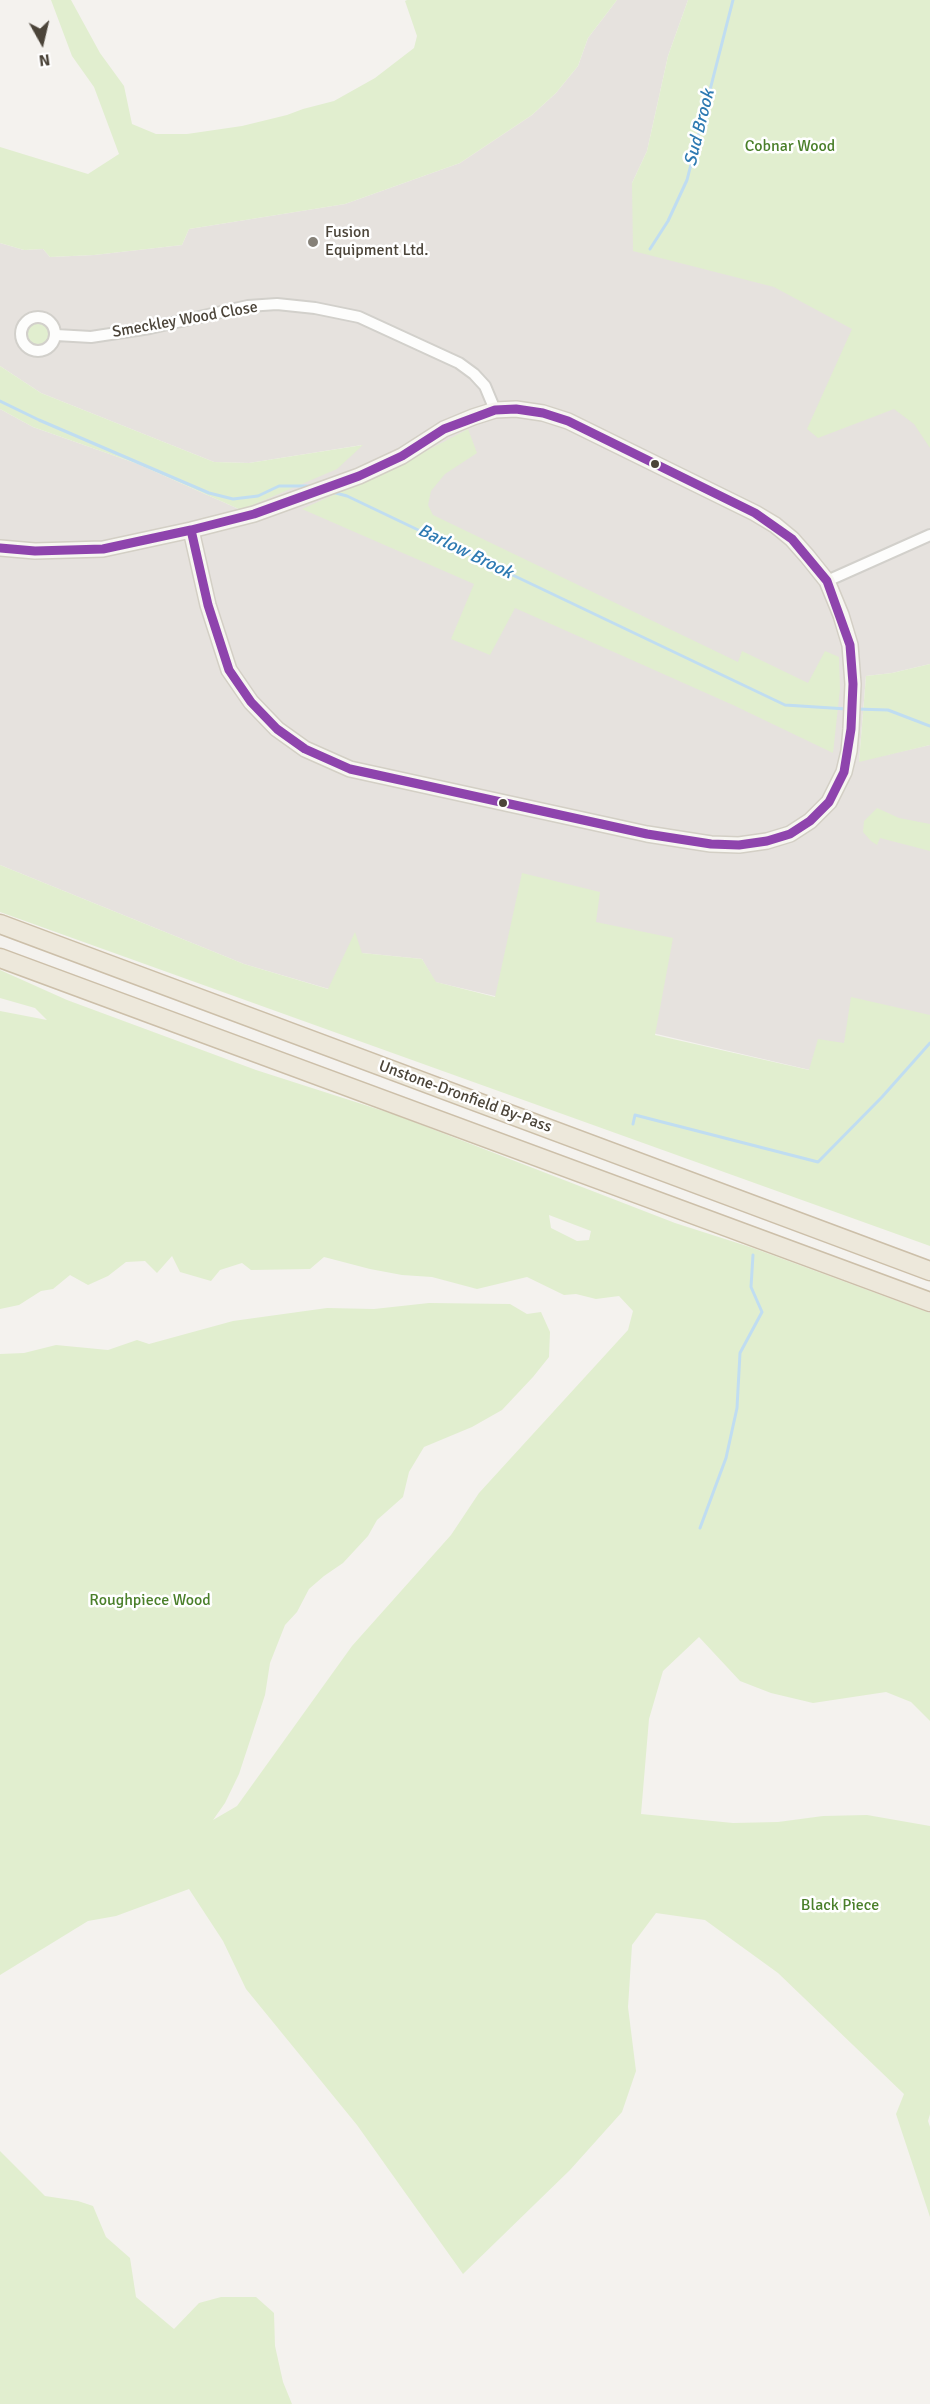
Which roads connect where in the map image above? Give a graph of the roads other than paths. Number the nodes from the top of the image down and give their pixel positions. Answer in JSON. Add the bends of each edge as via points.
{"nodes":[{"id":1,"x":56,"y":335,"type":"dead end"},
{"id":2,"x":495,"y":410,"type":"junction"},
{"id":3,"x":191,"y":530,"type":"junction"},
{"id":4,"x":930,"y":535,"type":"edge"},
{"id":5,"x":0,"y":548,"type":"edge"},
{"id":6,"x":826,"y":581,"type":"junction"},
{"id":7,"x":0,"y":924,"type":"edge"},
{"id":8,"x":0,"y":958,"type":"edge"},
{"id":9,"x":930,"y":1270,"type":"edge"},
{"id":10,"x":930,"y":1302,"type":"edge"}],
"edges":[{"from":1,"to":2,"type":"street","name":"Smeckley Wood Close","via":[[91,337],[248,306],[315,308],[359,317],[459,363],[485,387]]},
{"from":2,"to":3,"type":"street","via":[[444,429],[402,456],[310,495]]},
{"from":2,"to":6,"type":"street","via":[[543,413],[568,421],[755,513],[792,539]]},
{"from":3,"to":5,"type":"street","via":[[103,549]]},
{"from":3,"to":6,"type":"street","via":[[229,670],[251,702],[277,729],[305,749],[350,769],[647,834],[711,844],[739,845],[790,834],[829,802],[844,772],[851,729],[850,645]]},
{"from":4,"to":6,"type":"street"},
{"from":7,"to":9,"type":"highway","name":"Unstone-Dronfield By-Pass"},
{"from":8,"to":10,"type":"highway","name":"Unstone-Dronfield By-Pass"}]}
